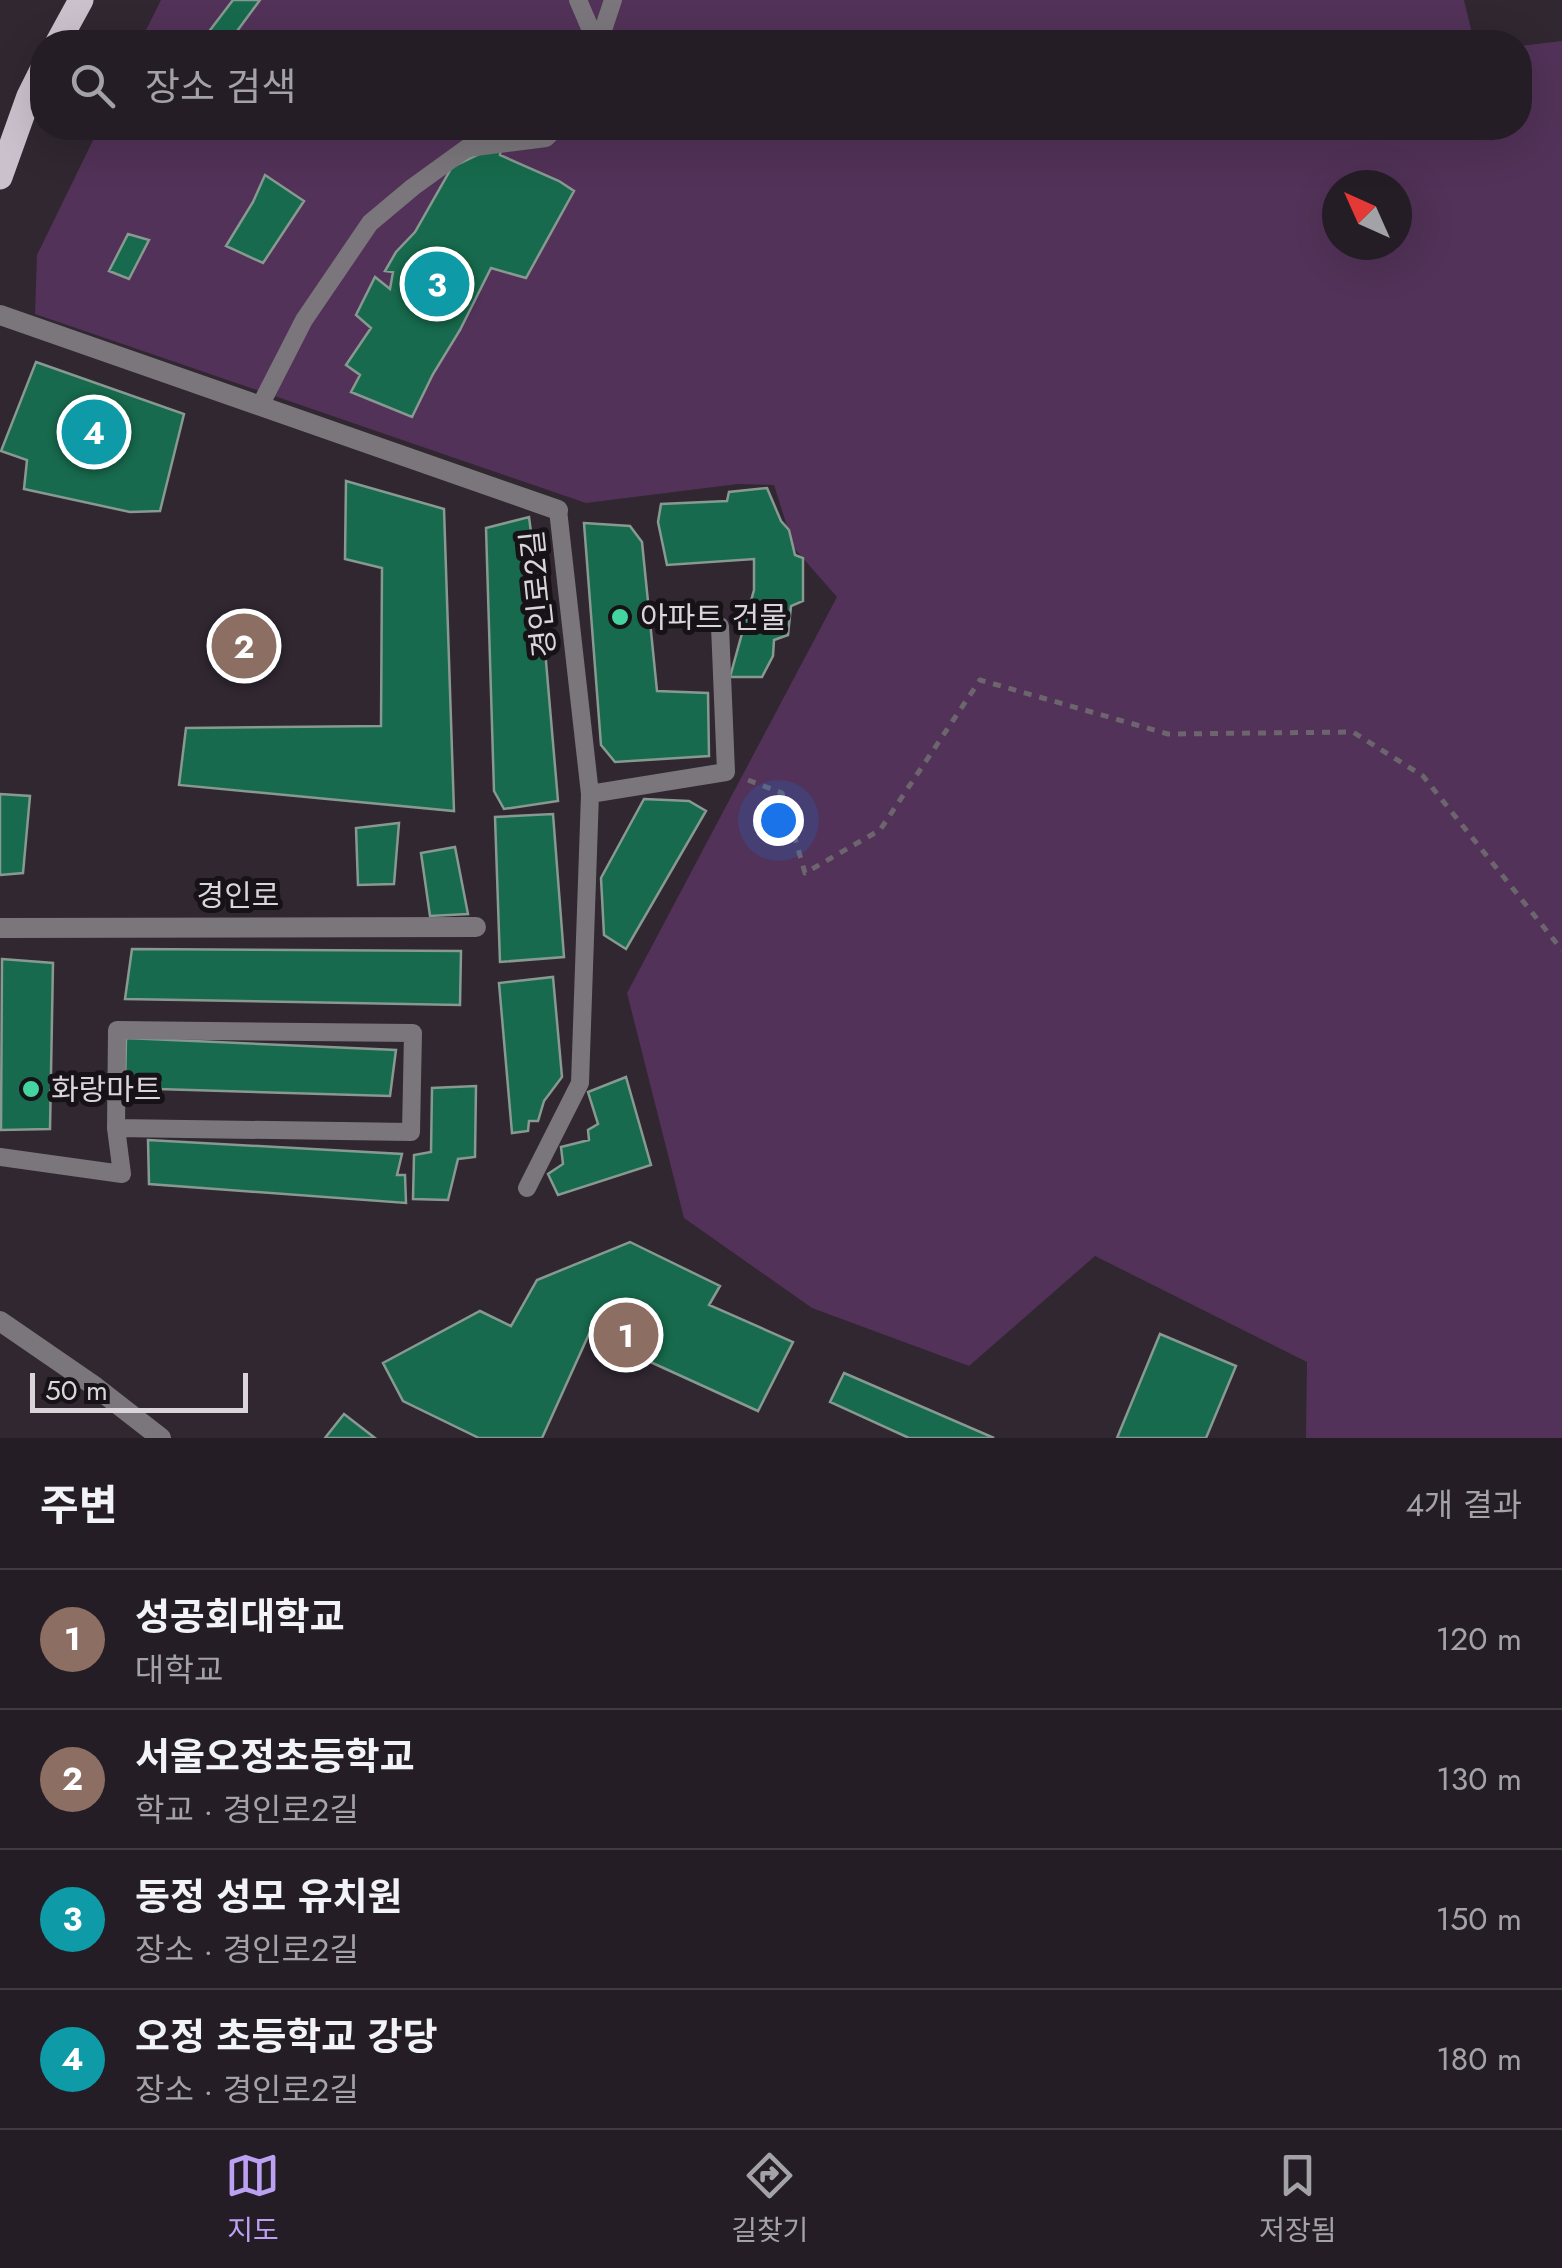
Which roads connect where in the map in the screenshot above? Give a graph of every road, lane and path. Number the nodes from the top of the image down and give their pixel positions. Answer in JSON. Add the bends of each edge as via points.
{"nodes":[{"id":1,"x":81,"y":0,"type":"edge"},
{"id":2,"x":578,"y":0,"type":"edge"},
{"id":3,"x":613,"y":0,"type":"edge"},
{"id":4,"x":65,"y":30,"type":"edge"},
{"id":5,"x":592,"y":30,"type":"edge"},
{"id":6,"x":602,"y":30,"type":"edge"},
{"id":7,"x":30,"y":92,"type":"edge"},
{"id":8,"x":530,"y":140,"type":"edge"},
{"id":9,"x":0,"y":177,"type":"edge"},
{"id":10,"x":0,"y":315,"type":"edge"},
{"id":11,"x":260,"y":406,"type":"junction"},
{"id":12,"x":558,"y":510,"type":"joint"},
{"id":13,"x":720,"y":626,"type":"dead end"},
{"id":14,"x":726,"y":772,"type":"junction"},
{"id":15,"x":590,"y":794,"type":"junction"},
{"id":16,"x":476,"y":926,"type":"dead end"},
{"id":17,"x":0,"y":928,"type":"edge"},
{"id":18,"x":1562,"y":950,"type":"edge"},
{"id":19,"x":116,"y":1128,"type":"junction"},
{"id":20,"x":0,"y":1157,"type":"edge"},
{"id":21,"x":527,"y":1188,"type":"dead end"},
{"id":22,"x":0,"y":1320,"type":"edge"},
{"id":23,"x":161,"y":1438,"type":"edge"}],
"edges":[{"from":1,"to":4,"type":"main road"},
{"from":2,"to":5,"type":"lane"},
{"from":3,"to":6,"type":"lane"},
{"from":7,"to":9,"type":"main road"},
{"from":8,"to":11,"type":"lane","via":[[467,148],[370,223],[304,320]]},
{"from":10,"to":11,"type":"street","name":"경인로2길"},
{"from":11,"to":12,"type":"street","name":"경인로2길"},
{"from":12,"to":15,"type":"lane","name":"경인로2길"},
{"from":13,"to":14,"type":"lane"},
{"from":14,"to":15,"type":"lane"},
{"from":14,"to":18,"type":"path","via":[[782,792],[805,873],[880,830],[980,680],[1168,734],[1353,732],[1424,776]]},
{"from":15,"to":21,"type":"lane","name":"경인로2길","via":[[580,1083]]},
{"from":16,"to":17,"type":"street","name":"경인로"},
{"from":19,"to":19,"type":"lane","via":[[411,1132],[413,1033],[117,1030]]},
{"from":19,"to":20,"type":"lane","via":[[122,1174]]},
{"from":22,"to":23,"type":"street"}]}
